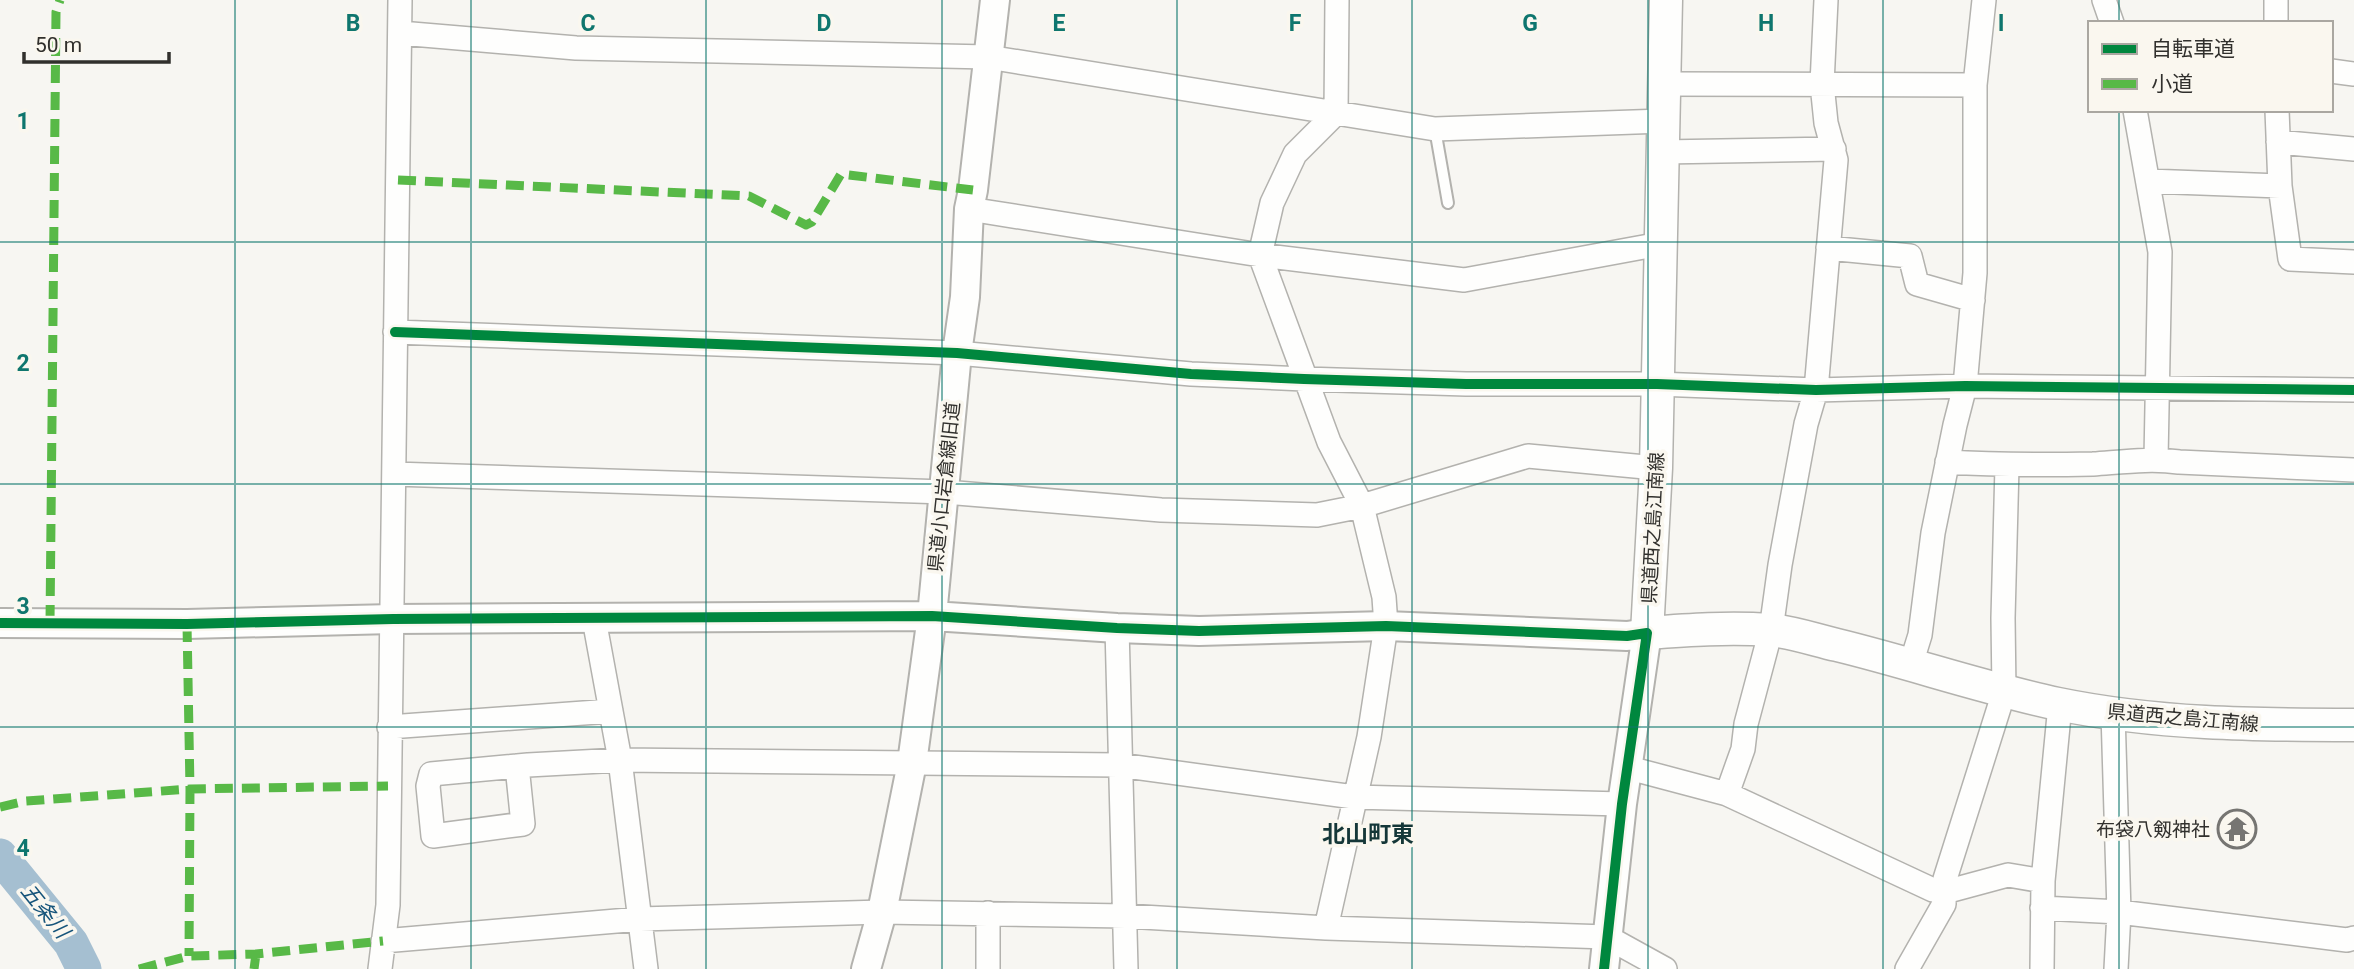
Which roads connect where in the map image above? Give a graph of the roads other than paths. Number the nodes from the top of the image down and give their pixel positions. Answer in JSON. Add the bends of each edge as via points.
{"nodes":[{"id":1,"x":400,"y":0,"type":"edge"},
{"id":2,"x":995,"y":0,"type":"edge"},
{"id":3,"x":1337,"y":0,"type":"edge"},
{"id":4,"x":1666,"y":0,"type":"edge"},
{"id":5,"x":1826,"y":0,"type":"edge"},
{"id":6,"x":1984,"y":0,"type":"edge"},
{"id":7,"x":2104,"y":0,"type":"edge"},
{"id":8,"x":2276,"y":0,"type":"edge"},
{"id":9,"x":2111,"y":21,"type":"edge"},
{"id":10,"x":2276,"y":21,"type":"edge"},
{"id":11,"x":400,"y":33,"type":"junction"},
{"id":12,"x":988,"y":57,"type":"junction"},
{"id":13,"x":2333,"y":71,"type":"edge"},
{"id":14,"x":2354,"y":74,"type":"edge"},
{"id":15,"x":1664,"y":84,"type":"junction"},
{"id":16,"x":1822,"y":84,"type":"junction"},
{"id":17,"x":1975,"y":85,"type":"junction"},
{"id":18,"x":2135,"y":112,"type":"edge"},
{"id":19,"x":2277,"y":112,"type":"edge"},
{"id":20,"x":1336,"y":113,"type":"junction"},
{"id":21,"x":1663,"y":121,"type":"junction"},
{"id":22,"x":1435,"y":129,"type":"junction"},
{"id":23,"x":2278,"y":142,"type":"junction"},
{"id":24,"x":1834,"y":149,"type":"junction"},
{"id":25,"x":2354,"y":149,"type":"edge"},
{"id":26,"x":1662,"y":152,"type":"junction"},
{"id":27,"x":2148,"y":181,"type":"junction"},
{"id":28,"x":2280,"y":186,"type":"junction"},
{"id":29,"x":1448,"y":203,"type":"dead end"},
{"id":30,"x":969,"y":209,"type":"junction"},
{"id":31,"x":1660,"y":244,"type":"junction"},
{"id":32,"x":1828,"y":248,"type":"junction"},
{"id":33,"x":1260,"y":255,"type":"junction"},
{"id":34,"x":2354,"y":262,"type":"edge"},
{"id":35,"x":1973,"y":300,"type":"junction"},
{"id":36,"x":395,"y":332,"type":"junction"},
{"id":37,"x":957,"y":353,"type":"junction"},
{"id":38,"x":1304,"y":379,"type":"junction"},
{"id":39,"x":1657,"y":384,"type":"junction"},
{"id":40,"x":1965,"y":386,"type":"junction"},
{"id":41,"x":2158,"y":387,"type":"junction"},
{"id":42,"x":1816,"y":390,"type":"junction"},
{"id":43,"x":2354,"y":390,"type":"edge"},
{"id":44,"x":2156,"y":459,"type":"junction"},
{"id":45,"x":1947,"y":462,"type":"junction"},
{"id":46,"x":2007,"y":466,"type":"junction"},
{"id":47,"x":1656,"y":468,"type":"junction"},
{"id":48,"x":2354,"y":470,"type":"edge"},
{"id":49,"x":394,"y":474,"type":"junction"},
{"id":50,"x":945,"y":492,"type":"junction"},
{"id":51,"x":1362,"y":506,"type":"junction"},
{"id":52,"x":932,"y":616,"type":"junction"},
{"id":53,"x":393,"y":619,"type":"junction"},
{"id":54,"x":594,"y":619,"type":"junction"},
{"id":55,"x":0,"y":622,"type":"edge"},
{"id":56,"x":1386,"y":626,"type":"junction"},
{"id":57,"x":1117,"y":628,"type":"junction"},
{"id":58,"x":1771,"y":630,"type":"junction"},
{"id":59,"x":1647,"y":633,"type":"junction"},
{"id":60,"x":1911,"y":664,"type":"junction"},
{"id":61,"x":2004,"y":692,"type":"junction"},
{"id":62,"x":2060,"y":705,"type":"junction"},
{"id":63,"x":611,"y":710,"type":"junction"},
{"id":64,"x":2113,"y":713,"type":"junction"},
{"id":65,"x":2354,"y":725,"type":"edge"},
{"id":66,"x":389,"y":727,"type":"junction"},
{"id":67,"x":620,"y":760,"type":"junction"},
{"id":68,"x":912,"y":763,"type":"junction"},
{"id":69,"x":1119,"y":765,"type":"junction"},
{"id":70,"x":517,"y":766,"type":"junction"},
{"id":71,"x":1629,"y":768,"type":"junction"},
{"id":72,"x":1727,"y":794,"type":"junction"},
{"id":73,"x":1354,"y":797,"type":"junction"},
{"id":74,"x":1622,"y":804,"type":"junction"},
{"id":75,"x":2043,"y":881,"type":"junction"},
{"id":76,"x":1945,"y":892,"type":"junction"},
{"id":77,"x":2042,"y":908,"type":"junction"},
{"id":78,"x":882,"y":912,"type":"junction"},
{"id":79,"x":2119,"y":912,"type":"junction"},
{"id":80,"x":988,"y":914,"type":"junction"},
{"id":81,"x":1126,"y":916,"type":"junction"},
{"id":82,"x":640,"y":919,"type":"junction"},
{"id":83,"x":1326,"y":928,"type":"junction"},
{"id":84,"x":1607,"y":937,"type":"junction"},
{"id":85,"x":2354,"y":938,"type":"edge"},
{"id":86,"x":383,"y":941,"type":"junction"},
{"id":87,"x":380,"y":969,"type":"edge"},
{"id":88,"x":646,"y":969,"type":"edge"},
{"id":89,"x":866,"y":969,"type":"edge"},
{"id":90,"x":988,"y":969,"type":"edge"},
{"id":91,"x":1126,"y":969,"type":"edge"},
{"id":92,"x":1604,"y":969,"type":"edge"},
{"id":93,"x":1665,"y":969,"type":"edge"},
{"id":94,"x":1907,"y":969,"type":"edge"},
{"id":95,"x":2042,"y":969,"type":"edge"},
{"id":96,"x":2116,"y":969,"type":"edge"}],
"edges":[{"from":1,"to":11,"type":"street"},
{"from":2,"to":12,"type":"street","name":"県道小口岩倉線旧道"},
{"from":3,"to":20,"type":"street"},
{"from":4,"to":15,"type":"main road","name":"県道西之島江南線"},
{"from":5,"to":16,"type":"street"},
{"from":6,"to":17,"type":"street"},
{"from":7,"to":9,"type":"street"},
{"from":8,"to":10,"type":"street"},
{"from":11,"to":12,"type":"street","via":[[576,48]]},
{"from":11,"to":36,"type":"street"},
{"from":12,"to":20,"type":"street"},
{"from":12,"to":30,"type":"street","name":"県道小口岩倉線旧道"},
{"from":13,"to":14,"type":"street"},
{"from":15,"to":16,"type":"street"},
{"from":15,"to":21,"type":"main road","name":"県道西之島江南線"},
{"from":16,"to":17,"type":"street"},
{"from":16,"to":24,"type":"street"},
{"from":17,"to":35,"type":"street"},
{"from":18,"to":27,"type":"street"},
{"from":19,"to":23,"type":"street"},
{"from":20,"to":22,"type":"street"},
{"from":20,"to":33,"type":"street","via":[[1295,154],[1272,203]]},
{"from":21,"to":22,"type":"street"},
{"from":21,"to":26,"type":"main road","name":"県道西之島江南線"},
{"from":22,"to":29,"type":"lane"},
{"from":23,"to":25,"type":"street"},
{"from":23,"to":28,"type":"street"},
{"from":24,"to":26,"type":"street"},
{"from":24,"to":32,"type":"street"},
{"from":26,"to":31,"type":"main road","name":"県道西之島江南線"},
{"from":27,"to":28,"type":"street"},
{"from":27,"to":41,"type":"street","via":[[2161,252]]},
{"from":28,"to":34,"type":"street","via":[[2290,259]]},
{"from":30,"to":33,"type":"street"},
{"from":30,"to":37,"type":"street","name":"県道小口岩倉線旧道"},
{"from":31,"to":33,"type":"street","via":[[1464,280]]},
{"from":31,"to":39,"type":"main road","name":"県道西之島江南線"},
{"from":32,"to":35,"type":"street","via":[[1910,256],[1917,284]]},
{"from":32,"to":42,"type":"street"},
{"from":33,"to":38,"type":"street"},
{"from":35,"to":40,"type":"street"},
{"from":36,"to":37,"type":"street"},
{"from":36,"to":49,"type":"street"},
{"from":37,"to":38,"type":"street"},
{"from":37,"to":50,"type":"street","name":"県道小口岩倉線旧道"},
{"from":38,"to":39,"type":"street"},
{"from":38,"to":51,"type":"street"},
{"from":39,"to":42,"type":"street"},
{"from":39,"to":47,"type":"main road","name":"県道西之島江南線"},
{"from":40,"to":41,"type":"street"},
{"from":40,"to":42,"type":"street"},
{"from":40,"to":45,"type":"street"},
{"from":41,"to":43,"type":"street"},
{"from":41,"to":44,"type":"street"},
{"from":42,"to":58,"type":"street","via":[[1806,424]]},
{"from":44,"to":46,"type":"street"},
{"from":44,"to":48,"type":"street"},
{"from":45,"to":46,"type":"street"},
{"from":45,"to":60,"type":"street","via":[[1920,635]]},
{"from":46,"to":61,"type":"street"},
{"from":47,"to":51,"type":"street","via":[[1528,456]]},
{"from":47,"to":59,"type":"main road","name":"県道西之島江南線"},
{"from":49,"to":50,"type":"street"},
{"from":49,"to":53,"type":"street"},
{"from":50,"to":51,"type":"street","via":[[1161,510],[1317,515]]},
{"from":50,"to":52,"type":"street","name":"県道小口岩倉線旧道"},
{"from":51,"to":56,"type":"street","via":[[1384,597]]},
{"from":52,"to":54,"type":"street"},
{"from":52,"to":57,"type":"street"},
{"from":52,"to":68,"type":"street","name":"県道小口岩倉線旧道"},
{"from":53,"to":54,"type":"street"},
{"from":53,"to":55,"type":"street"},
{"from":53,"to":66,"type":"street"},
{"from":54,"to":63,"type":"street"},
{"from":56,"to":57,"type":"street","via":[[1199,631]]},
{"from":56,"to":59,"type":"street","via":[[1627,636]]},
{"from":56,"to":73,"type":"street","via":[[1369,737]]},
{"from":57,"to":69,"type":"street"},
{"from":58,"to":59,"type":"main road","name":"県道西之島江南線"},
{"from":58,"to":60,"type":"main road","name":"県道西之島江南線"},
{"from":58,"to":72,"type":"street","via":[[1743,748]]},
{"from":59,"to":71,"type":"street"},
{"from":60,"to":61,"type":"main road","name":"県道西之島江南線"},
{"from":61,"to":62,"type":"main road","name":"県道西之島江南線"},
{"from":61,"to":76,"type":"street","via":[[1945,879]]},
{"from":62,"to":64,"type":"main road","name":"県道西之島江南線"},
{"from":62,"to":75,"type":"street"},
{"from":63,"to":66,"type":"street"},
{"from":63,"to":67,"type":"street"},
{"from":64,"to":65,"type":"main road","name":"県道西之島江南線","via":[[2211,723]]},
{"from":64,"to":79,"type":"street"},
{"from":66,"to":86,"type":"street","via":[[388,905]]},
{"from":67,"to":68,"type":"street"},
{"from":67,"to":70,"type":"street"},
{"from":67,"to":82,"type":"street"},
{"from":68,"to":69,"type":"street"},
{"from":68,"to":78,"type":"street","name":"県道小口岩倉線旧道"},
{"from":69,"to":73,"type":"street"},
{"from":69,"to":81,"type":"street"},
{"from":70,"to":70,"type":"street","via":[[431,774],[433,836],[523,824]]},
{"from":71,"to":72,"type":"street"},
{"from":71,"to":74,"type":"street"},
{"from":72,"to":76,"type":"street"},
{"from":73,"to":74,"type":"street"},
{"from":73,"to":83,"type":"street"},
{"from":74,"to":84,"type":"street"},
{"from":75,"to":76,"type":"street","via":[[2008,875]]},
{"from":75,"to":77,"type":"street"},
{"from":76,"to":94,"type":"street","via":[[1944,904]]},
{"from":77,"to":79,"type":"street"},
{"from":77,"to":95,"type":"street"},
{"from":78,"to":80,"type":"street"},
{"from":78,"to":82,"type":"street"},
{"from":78,"to":89,"type":"street","name":"県道小口岩倉線旧道"},
{"from":79,"to":85,"type":"street"},
{"from":79,"to":96,"type":"street"},
{"from":80,"to":81,"type":"street"},
{"from":80,"to":90,"type":"street"},
{"from":81,"to":83,"type":"street"},
{"from":81,"to":91,"type":"street"},
{"from":82,"to":86,"type":"street"},
{"from":82,"to":88,"type":"street"},
{"from":83,"to":84,"type":"street"},
{"from":84,"to":92,"type":"street"},
{"from":84,"to":93,"type":"street"},
{"from":86,"to":87,"type":"street"}]}
